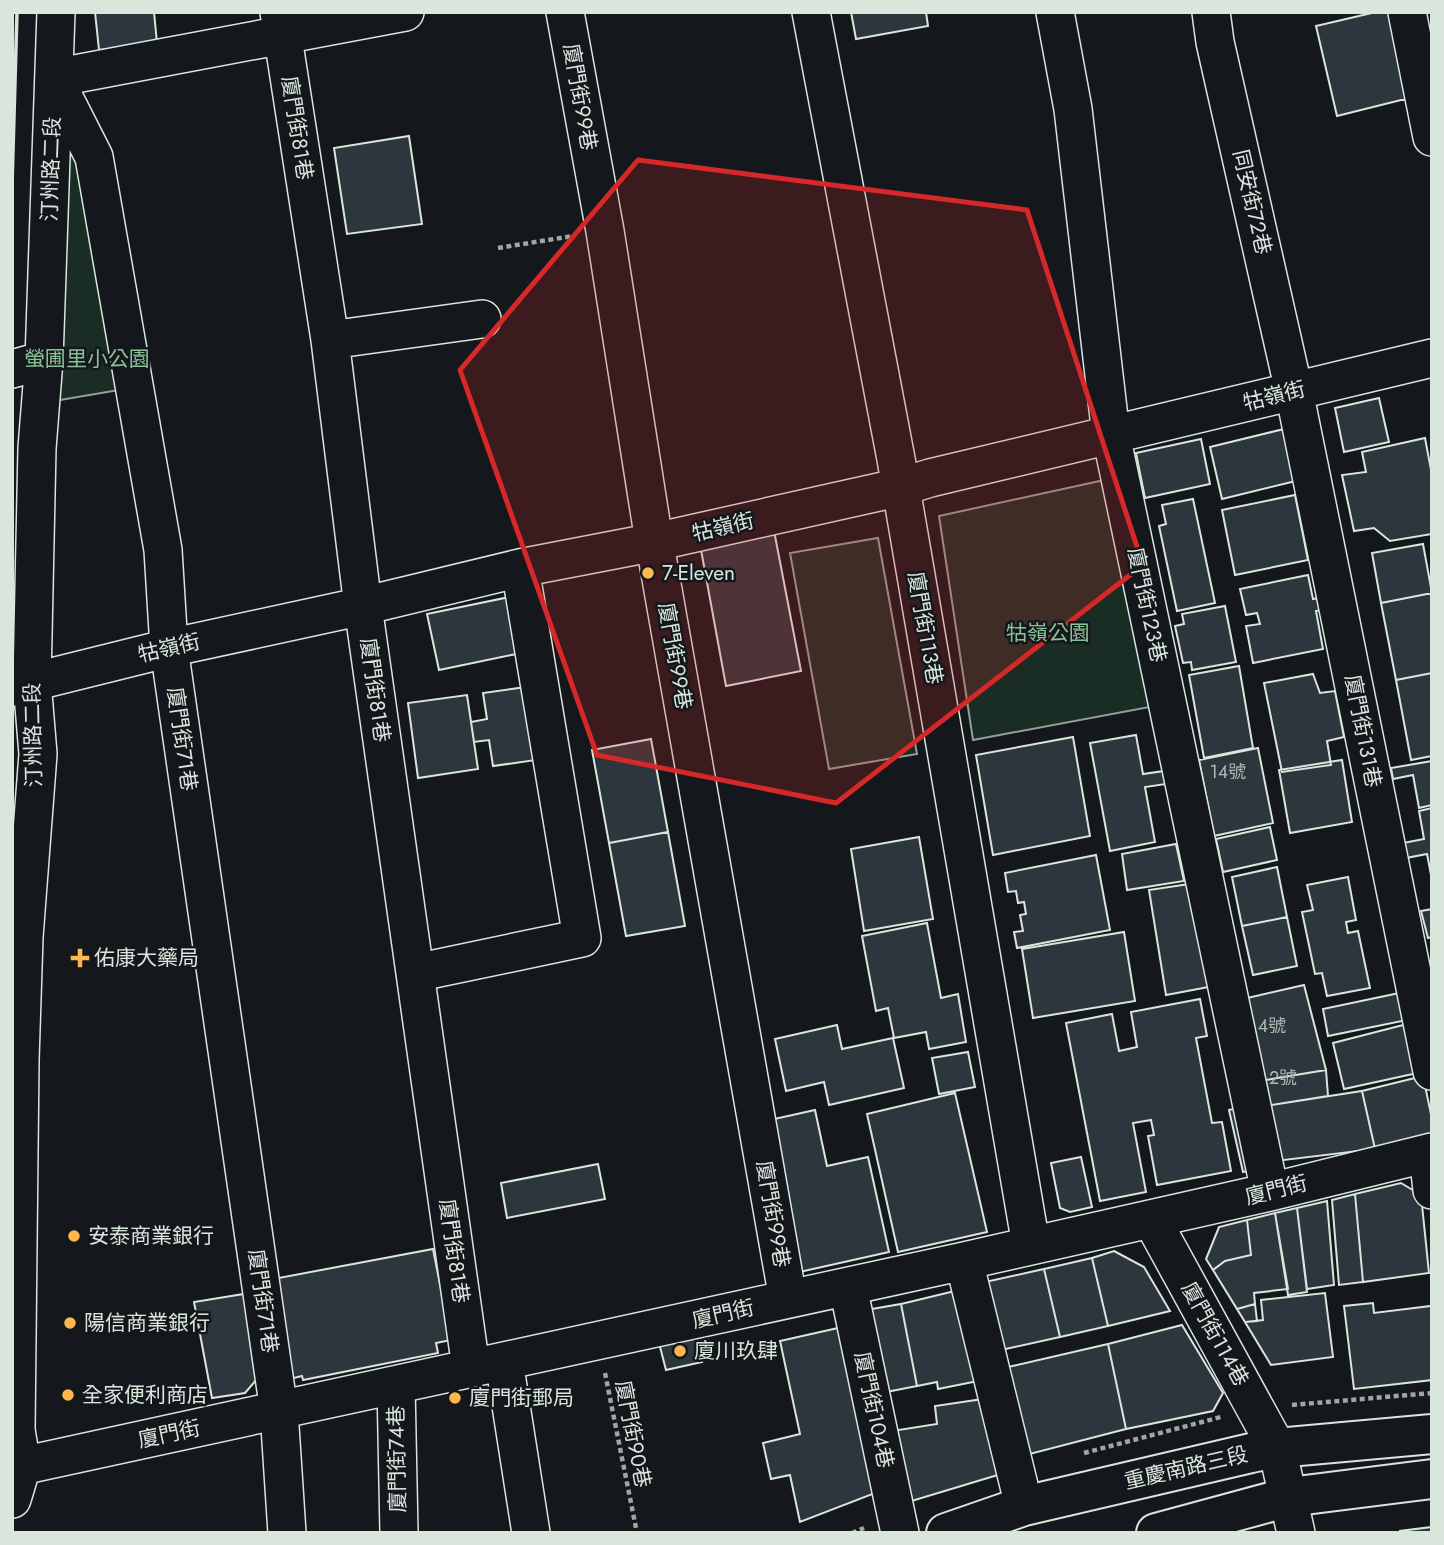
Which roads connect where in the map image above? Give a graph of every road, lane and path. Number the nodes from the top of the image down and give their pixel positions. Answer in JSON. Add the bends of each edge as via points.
{"nodes":[{"id":1,"x":56,"y":12,"type":"edge"},
{"id":2,"x":405,"y":12,"type":"edge"},
{"id":3,"x":565,"y":12,"type":"edge"},
{"id":4,"x":811,"y":12,"type":"edge"},
{"id":5,"x":1055,"y":12,"type":"edge"},
{"id":6,"x":1210,"y":12,"type":"edge"},
{"id":7,"x":1407,"y":12,"type":"edge"},
{"id":8,"x":281,"y":24,"type":"edge"},
{"id":9,"x":54,"y":78,"type":"junction"},
{"id":10,"x":1432,"y":137,"type":"edge"},
{"id":11,"x":605,"y":231,"type":"junction"},
{"id":12,"x":498,"y":248,"type":"dead end"},
{"id":13,"x":482,"y":319,"type":"dead end"},
{"id":14,"x":330,"y":340,"type":"junction"},
{"id":15,"x":1432,"y":358,"type":"edge"},
{"id":16,"x":28,"y":364,"type":"edge"},
{"id":17,"x":1294,"y":391,"type":"junction"},
{"id":18,"x":1111,"y":435,"type":"junction"},
{"id":19,"x":25,"y":452,"type":"edge"},
{"id":20,"x":901,"y":487,"type":"junction"},
{"id":21,"x":655,"y":542,"type":"junction"},
{"id":22,"x":520,"y":568,"type":"junction"},
{"id":23,"x":363,"y":606,"type":"junction"},
{"id":24,"x":169,"y":648,"type":"junction"},
{"id":25,"x":22,"y":685,"type":"edge"},
{"id":26,"x":23,"y":814,"type":"edge"},
{"id":27,"x":18,"y":940,"type":"edge"},
{"id":28,"x":415,"y":973,"type":"junction"},
{"id":29,"x":16,"y":1061,"type":"edge"},
{"id":30,"x":1432,"y":1071,"type":"edge"},
{"id":31,"x":1430,"y":1152,"type":"edge"},
{"id":32,"x":1432,"y":1190,"type":"edge"},
{"id":33,"x":1270,"y":1192,"type":"junction"},
{"id":34,"x":1152,"y":1220,"type":"junction"},
{"id":35,"x":15,"y":1235,"type":"edge"},
{"id":36,"x":1031,"y":1245,"type":"junction"},
{"id":37,"x":964,"y":1262,"type":"junction"},
{"id":38,"x":848,"y":1287,"type":"junction"},
{"id":39,"x":788,"y":1299,"type":"junction"},
{"id":40,"x":599,"y":1342,"type":"junction"},
{"id":41,"x":487,"y":1365,"type":"junction"},
{"id":42,"x":396,"y":1385,"type":"junction"},
{"id":43,"x":1432,"y":1393,"type":"edge"},
{"id":44,"x":1256,"y":1408,"type":"junction"},
{"id":45,"x":279,"y":1411,"type":"junction"},
{"id":46,"x":1432,"y":1434,"type":"edge"},
{"id":47,"x":1277,"y":1448,"type":"junction"},
{"id":48,"x":15,"y":1478,"type":"edge"},
{"id":49,"x":1432,"y":1479,"type":"edge"},
{"id":50,"x":1024,"y":1506,"type":"junction"},
{"id":51,"x":1292,"y":1515,"type":"edge"},
{"id":52,"x":287,"y":1533,"type":"edge"},
{"id":53,"x":399,"y":1533,"type":"edge"},
{"id":54,"x":531,"y":1533,"type":"edge"},
{"id":55,"x":637,"y":1533,"type":"edge"},
{"id":56,"x":900,"y":1533,"type":"edge"},
{"id":57,"x":946,"y":1533,"type":"edge"},
{"id":58,"x":1156,"y":1533,"type":"edge"}],
"edges":[{"from":1,"to":9,"type":"street","name":"汀州路二段"},
{"from":2,"to":8,"type":"street"},
{"from":3,"to":11,"type":"street","name":"廈門街99巷"},
{"from":4,"to":20,"type":"street","name":"廈門街113巷"},
{"from":5,"to":18,"type":"street","name":"廈門街123巷","via":[[1073,109]]},
{"from":6,"to":17,"type":"street","name":"同安街72巷"},
{"from":7,"to":10,"type":"street"},
{"from":8,"to":9,"type":"street"},
{"from":8,"to":14,"type":"street","name":"廈門街81巷"},
{"from":9,"to":16,"type":"street","name":"汀州路二段"},
{"from":9,"to":24,"type":"street","name":"廈門街71巷","via":[[94,157],[163,550]]},
{"from":11,"to":12,"type":"path"},
{"from":11,"to":21,"type":"street","name":"廈門街99巷"},
{"from":13,"to":14,"type":"street"},
{"from":14,"to":23,"type":"street","name":"廈門街81巷"},
{"from":15,"to":17,"type":"street","name":"牯嶺街"},
{"from":16,"to":19,"type":"street","name":"汀州路二段"},
{"from":17,"to":18,"type":"street","name":"牯嶺街"},
{"from":17,"to":30,"type":"street","name":"廈門街131巷"},
{"from":18,"to":20,"type":"street","name":"牯嶺街"},
{"from":18,"to":33,"type":"street","name":"廈門街123巷"},
{"from":19,"to":25,"type":"street","name":"汀州路二段"},
{"from":20,"to":21,"type":"street","name":"牯嶺街"},
{"from":20,"to":36,"type":"street","name":"廈門街113巷"},
{"from":21,"to":22,"type":"street","name":"牯嶺街"},
{"from":21,"to":39,"type":"street","name":"廈門街99巷"},
{"from":22,"to":23,"type":"street","name":"牯嶺街"},
{"from":22,"to":28,"type":"street","via":[[582,938]]},
{"from":23,"to":24,"type":"street","name":"牯嶺街"},
{"from":23,"to":28,"type":"street","name":"廈門街81巷"},
{"from":24,"to":25,"type":"street","name":"牯嶺街"},
{"from":24,"to":45,"type":"street","name":"廈門街71巷"},
{"from":25,"to":26,"type":"street","name":"汀州路二段","via":[[38,754]]},
{"from":26,"to":27,"type":"street","name":"汀州路二段"},
{"from":27,"to":29,"type":"street","name":"汀州路二段"},
{"from":28,"to":41,"type":"street","name":"廈門街81巷"},
{"from":29,"to":35,"type":"street","name":"汀州路二段"},
{"from":31,"to":32,"type":"street"},
{"from":31,"to":33,"type":"street","name":"廈門街"},
{"from":33,"to":34,"type":"street","name":"廈門街"},
{"from":34,"to":36,"type":"street","name":"廈門街"},
{"from":34,"to":44,"type":"street","name":"廈門街114巷"},
{"from":35,"to":48,"type":"street","name":"汀州路二段"},
{"from":36,"to":37,"type":"street","name":"廈門街"},
{"from":37,"to":38,"type":"street","name":"廈門街"},
{"from":37,"to":50,"type":"street"},
{"from":38,"to":39,"type":"street","name":"廈門街"},
{"from":38,"to":56,"type":"street","name":"廈門街104巷"},
{"from":39,"to":40,"type":"street","name":"廈門街"},
{"from":40,"to":41,"type":"street","name":"廈門街"},
{"from":40,"to":55,"type":"path","name":"廈門街90巷"},
{"from":41,"to":42,"type":"street","name":"廈門街"},
{"from":41,"to":54,"type":"street","name":"廈門街81巷"},
{"from":42,"to":45,"type":"street","name":"廈門街"},
{"from":42,"to":53,"type":"street","name":"廈門街74巷"},
{"from":43,"to":44,"type":"path"},
{"from":44,"to":47,"type":"street","name":"廈門街114巷"},
{"from":45,"to":48,"type":"street","name":"廈門街"},
{"from":45,"to":52,"type":"street","name":"廈門街71巷"},
{"from":46,"to":47,"type":"main road","name":"重慶南路三段"},
{"from":47,"to":50,"type":"main road","name":"重慶南路三段"},
{"from":47,"to":51,"type":"street","name":"廈門街114巷"},
{"from":49,"to":51,"type":"main road"},
{"from":50,"to":57,"type":"main road","name":"重慶南路三段"},
{"from":51,"to":58,"type":"main road"}]}
